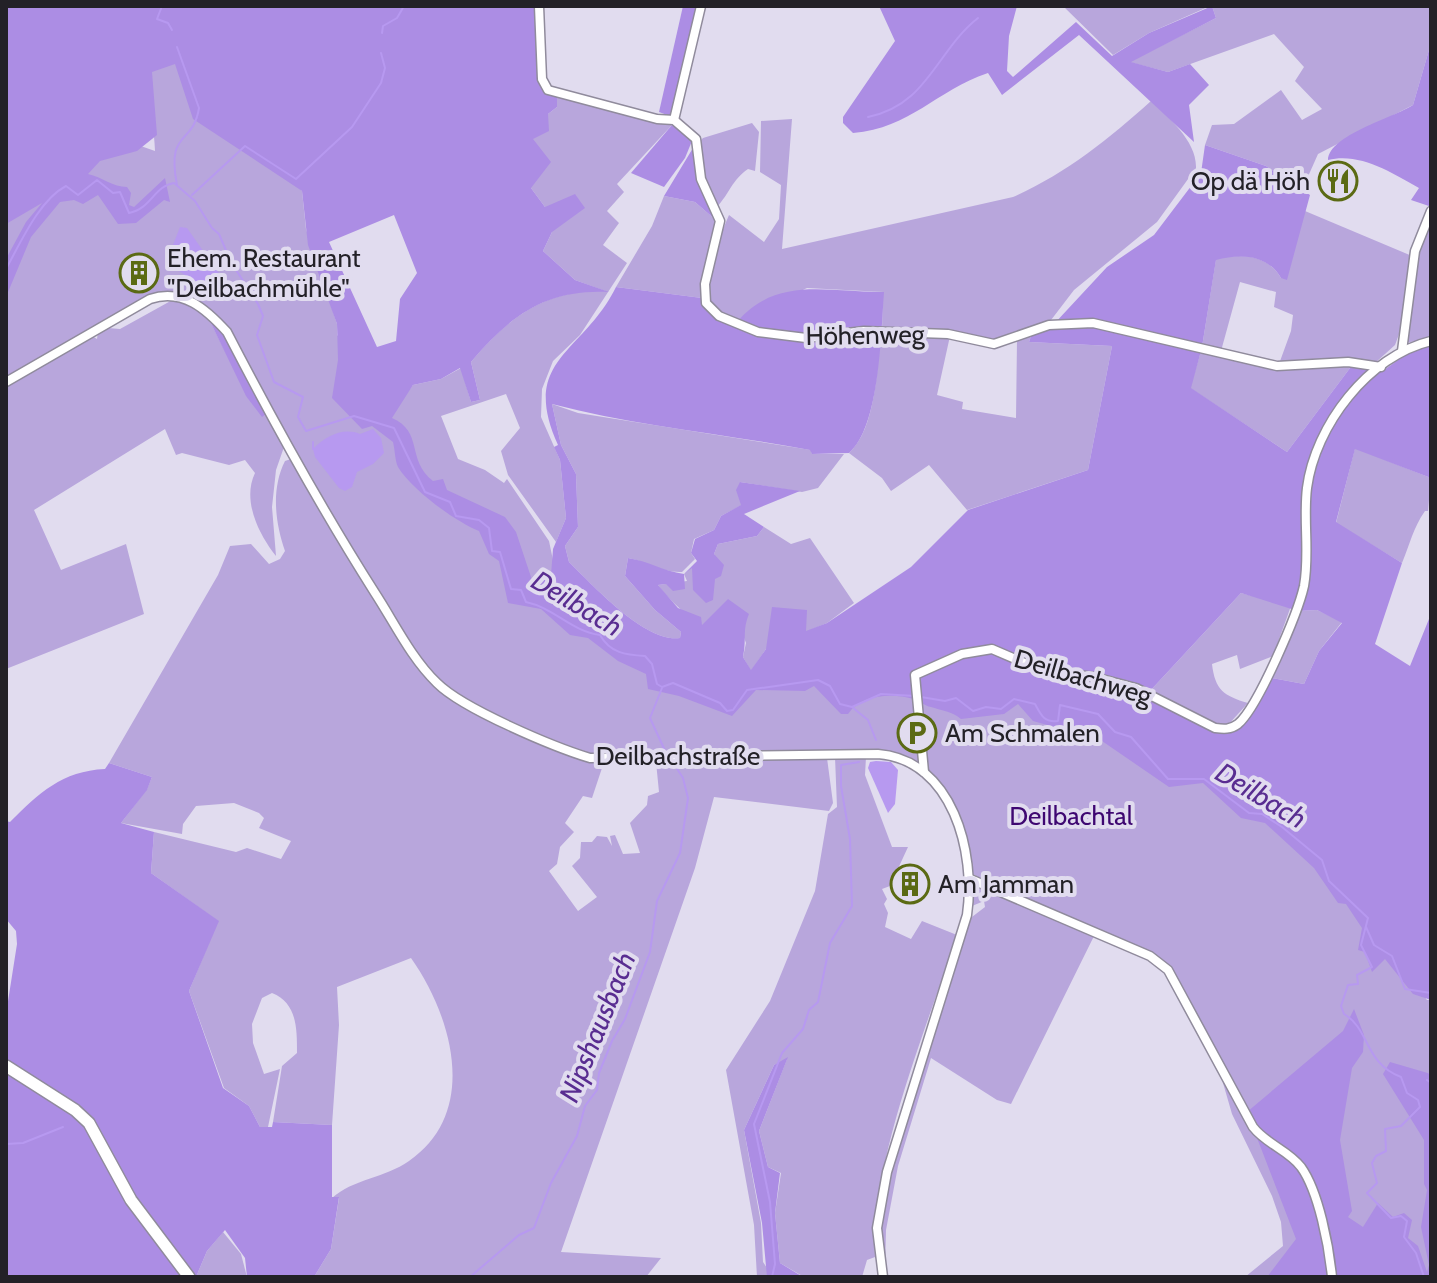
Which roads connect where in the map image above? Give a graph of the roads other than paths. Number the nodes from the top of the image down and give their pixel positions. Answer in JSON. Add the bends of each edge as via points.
{"nodes":[{"id":1,"x":539,"y":6,"type":"edge"},
{"id":2,"x":701,"y":6,"type":"edge"},
{"id":3,"x":674,"y":120,"type":"junction"},
{"id":4,"x":1431,"y":211,"type":"edge"},
{"id":5,"x":1431,"y":341,"type":"edge"},
{"id":6,"x":1402,"y":351,"type":"junction"},
{"id":7,"x":1381,"y":367,"type":"junction"},
{"id":8,"x":6,"y":382,"type":"edge"},
{"id":9,"x":924,"y":772,"type":"junction"},
{"id":10,"x":968,"y":878,"type":"junction"},
{"id":11,"x":6,"y":1066,"type":"edge"},
{"id":12,"x":189,"y":1277,"type":"edge"},
{"id":13,"x":883,"y":1277,"type":"edge"},
{"id":14,"x":1332,"y":1277,"type":"edge"}],
"edges":[{"from":1,"to":3,"type":"street","via":[[542,79],[548,90]]},
{"from":2,"to":3,"type":"street"},
{"from":3,"to":7,"type":"street","name":"Höhenweg","via":[[696,139],[701,179],[720,221],[705,284],[706,303],[719,316],[758,332],[806,338],[864,331],[948,334],[994,344],[1049,325],[1093,323],[1277,366],[1348,362]]},
{"from":4,"to":6,"type":"street","via":[[1415,251]]},
{"from":5,"to":6,"type":"street"},
{"from":6,"to":7,"type":"street"},
{"from":7,"to":9,"type":"street","name":"Deilbachweg","via":[[1341,407],[1318,445],[1306,490],[1300,599],[1270,672],[1237,724],[1215,728],[1136,688],[1043,671],[992,649],[962,654],[915,675]]},
{"from":8,"to":9,"type":"street","name":"Deilbachstraße","via":[[150,299],[183,297],[227,332],[333,528],[422,664],[437,684],[460,700],[590,758],[878,754],[909,761]]},
{"from":9,"to":10,"type":"street","name":"Deilbachstraße","via":[[957,819]]},
{"from":10,"to":13,"type":"street","name":"Deilbachstraße","via":[[967,915],[887,1172],[877,1228]]},
{"from":10,"to":14,"type":"street","via":[[1150,956],[1168,970],[1253,1127],[1300,1166],[1328,1246]]},
{"from":11,"to":12,"type":"main road","via":[[89,1123],[131,1200]]}]}
